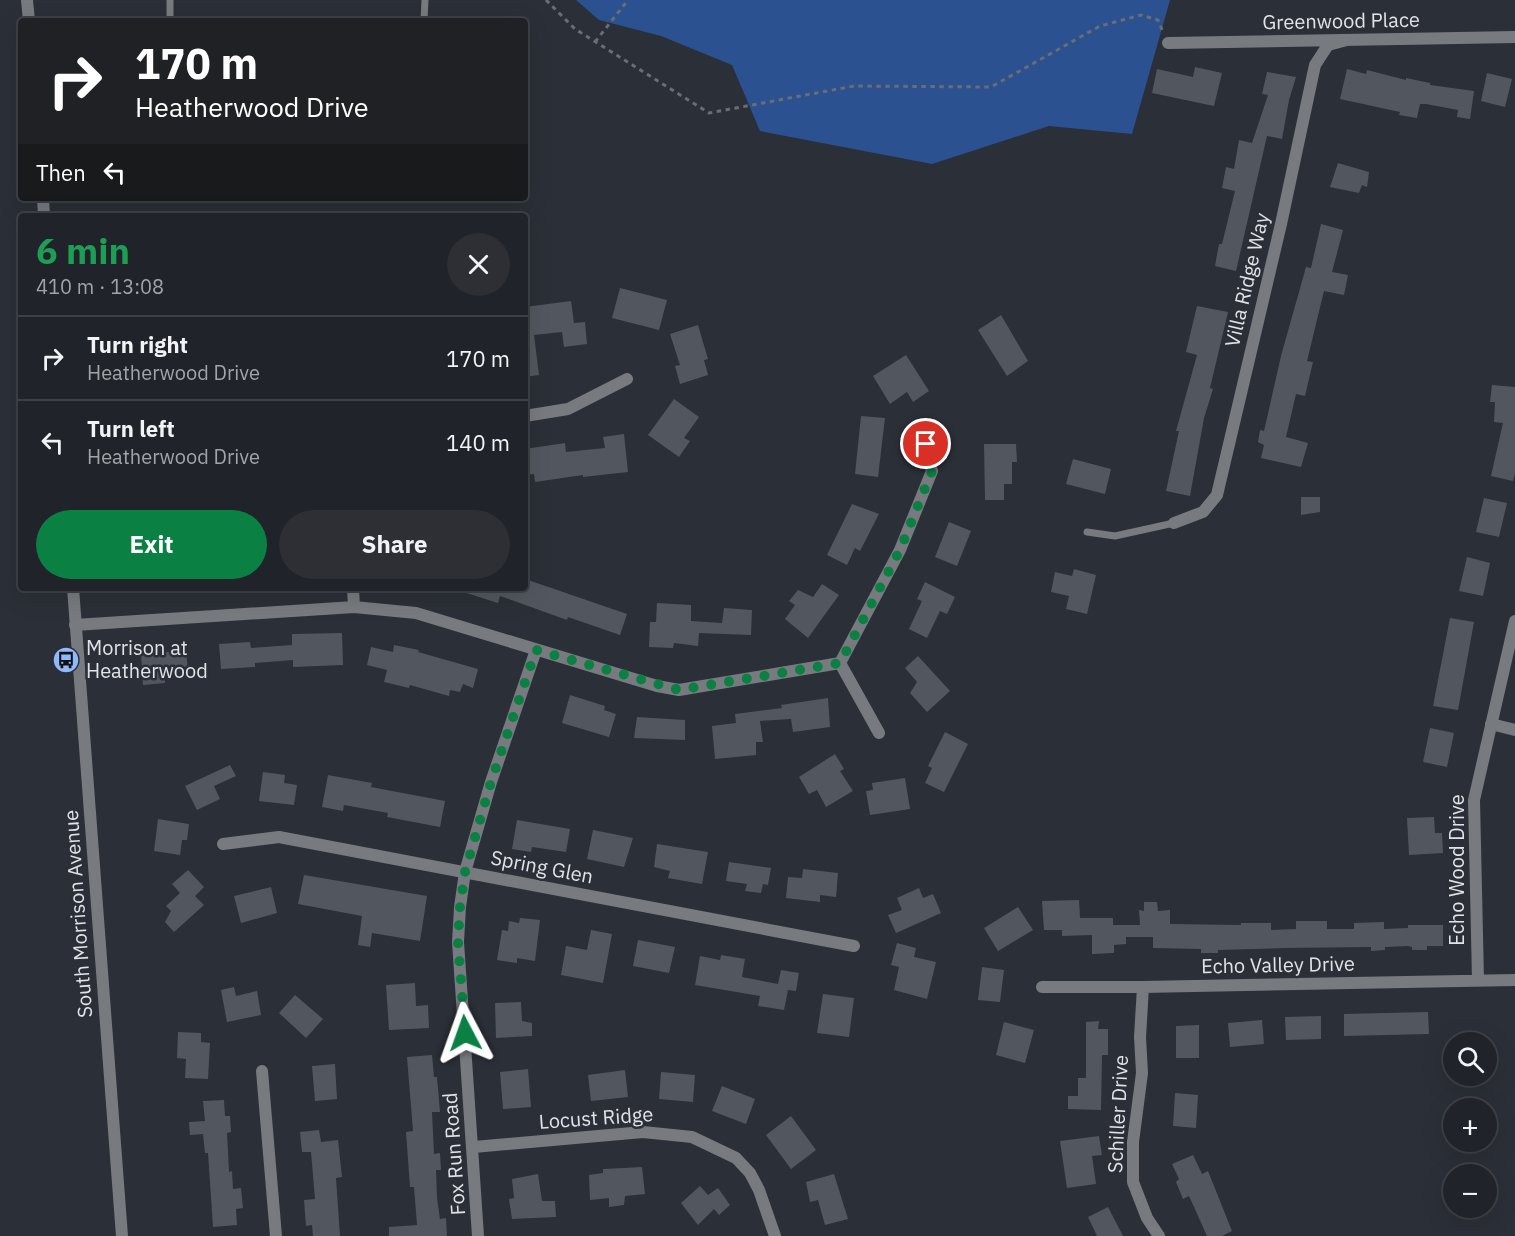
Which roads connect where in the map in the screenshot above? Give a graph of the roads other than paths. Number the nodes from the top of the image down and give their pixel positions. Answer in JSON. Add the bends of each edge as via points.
{"nodes":[{"id":1,"x":27,"y":0,"type":"edge"},
{"id":2,"x":170,"y":0,"type":"edge"},
{"id":3,"x":425,"y":0,"type":"edge"},
{"id":4,"x":28,"y":18,"type":"edge"},
{"id":5,"x":170,"y":18,"type":"edge"},
{"id":6,"x":424,"y":18,"type":"edge"},
{"id":7,"x":1515,"y":38,"type":"edge"},
{"id":8,"x":1347,"y":40,"type":"junction"},
{"id":9,"x":1168,"y":43,"type":"road end"},
{"id":10,"x":627,"y":379,"type":"dead end"},
{"id":11,"x":528,"y":416,"type":"edge"},
{"id":12,"x":926,"y":444,"type":"dead end"},
{"id":13,"x":1174,"y":523,"type":"joint"},
{"id":14,"x":1087,"y":532,"type":"dead end"},
{"id":15,"x":73,"y":591,"type":"edge"},
{"id":16,"x":353,"y":591,"type":"edge"},
{"id":17,"x":354,"y":607,"type":"junction"},
{"id":18,"x":1515,"y":621,"type":"edge"},
{"id":19,"x":75,"y":624,"type":"junction"},
{"id":20,"x":536,"y":650,"type":"junction"},
{"id":21,"x":840,"y":663,"type":"junction"},
{"id":22,"x":1491,"y":724,"type":"junction"},
{"id":23,"x":1515,"y":730,"type":"edge"},
{"id":24,"x":879,"y":733,"type":"dead end"},
{"id":25,"x":223,"y":844,"type":"dead end"},
{"id":26,"x":465,"y":872,"type":"junction"},
{"id":27,"x":854,"y":946,"type":"dead end"},
{"id":28,"x":1478,"y":981,"type":"junction"},
{"id":29,"x":1515,"y":981,"type":"edge"},
{"id":30,"x":1042,"y":987,"type":"dead end"},
{"id":31,"x":1143,"y":987,"type":"junction"},
{"id":32,"x":262,"y":1071,"type":"dead end"},
{"id":33,"x":474,"y":1147,"type":"junction"},
{"id":34,"x":122,"y":1236,"type":"edge"},
{"id":35,"x":276,"y":1236,"type":"edge"},
{"id":36,"x":478,"y":1236,"type":"edge"},
{"id":37,"x":775,"y":1236,"type":"edge"},
{"id":38,"x":1159,"y":1236,"type":"edge"}],
"edges":[{"from":1,"to":4,"type":"street"},
{"from":2,"to":5,"type":"lane"},
{"from":3,"to":6,"type":"lane"},
{"from":7,"to":8,"type":"street","name":"Greenwood Place"},
{"from":8,"to":9,"type":"street","name":"Greenwood Place"},
{"from":8,"to":13,"type":"street","name":"Villa Ridge Way","via":[[1328,45],[1315,65],[1217,495],[1203,512]]},
{"from":10,"to":11,"type":"street","via":[[568,409]]},
{"from":12,"to":21,"type":"street","via":[[932,471],[900,550]]},
{"from":13,"to":14,"type":"lane","via":[[1114,536]]},
{"from":15,"to":19,"type":"street","name":"South Morrison Avenue"},
{"from":16,"to":17,"type":"street"},
{"from":17,"to":19,"type":"street"},
{"from":17,"to":20,"type":"street","via":[[416,613]]},
{"from":18,"to":22,"type":"street","name":"Echo Wood Drive"},
{"from":19,"to":34,"type":"street","name":"South Morrison Avenue"},
{"from":20,"to":21,"type":"street","via":[[679,690]]},
{"from":20,"to":26,"type":"street","name":"Fox Run Road"},
{"from":21,"to":24,"type":"street"},
{"from":22,"to":23,"type":"street"},
{"from":22,"to":28,"type":"street","name":"Echo Wood Drive","via":[[1474,800]]},
{"from":25,"to":26,"type":"street","name":"Spring Glen","via":[[279,837]]},
{"from":26,"to":27,"type":"street","name":"Spring Glen"},
{"from":26,"to":33,"type":"street","name":"Fox Run Road","via":[[458,942]]},
{"from":28,"to":29,"type":"street","name":"Echo Valley Drive"},
{"from":28,"to":31,"type":"street","name":"Echo Valley Drive"},
{"from":30,"to":31,"type":"street","name":"Echo Valley Drive"},
{"from":31,"to":38,"type":"street","name":"Schiller Drive","via":[[1142,1073],[1133,1142],[1133,1182],[1147,1218]]},
{"from":32,"to":35,"type":"street"},
{"from":33,"to":36,"type":"street","name":"Fox Run Road"},
{"from":33,"to":37,"type":"street","name":"Locust Ridge","via":[[643,1132],[692,1137],[736,1158],[750,1173]]}]}
